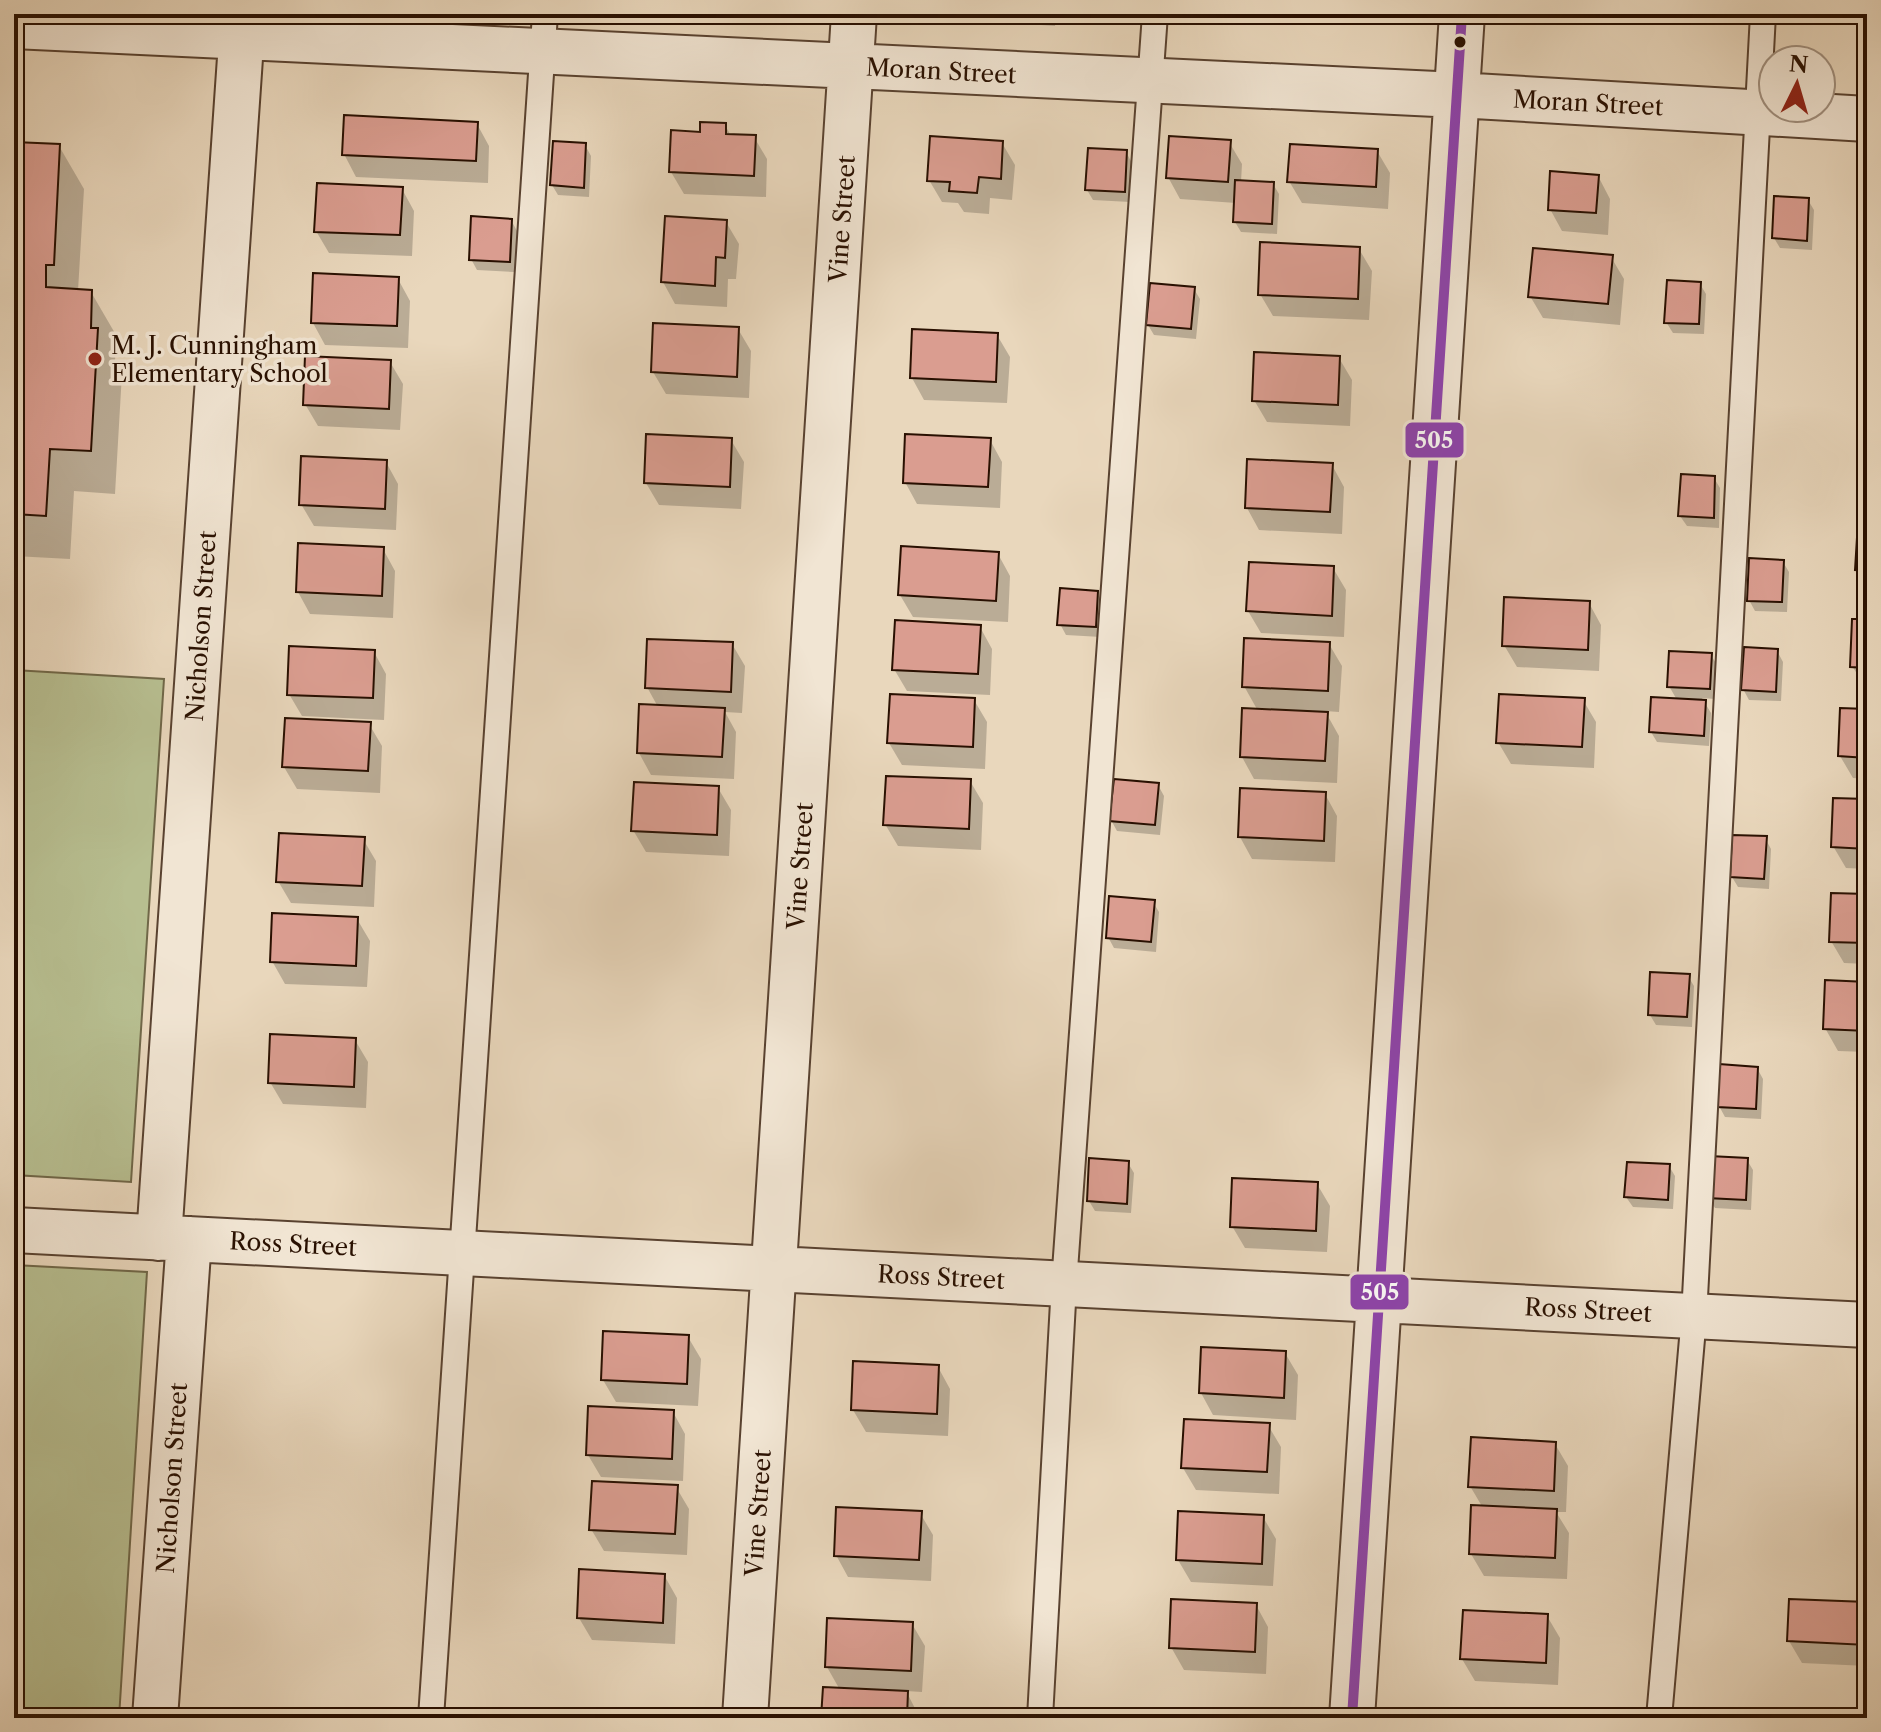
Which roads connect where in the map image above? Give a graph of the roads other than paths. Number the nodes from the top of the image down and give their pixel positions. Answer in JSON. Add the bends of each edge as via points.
{"nodes":[{"id":1,"x":854,"y":14,"type":"edge"},
{"id":2,"x":1155,"y":14,"type":"edge"},
{"id":3,"x":1462,"y":14,"type":"edge"},
{"id":4,"x":1763,"y":14,"type":"edge"},
{"id":5,"x":242,"y":25,"type":"edge"},
{"id":6,"x":14,"y":26,"type":"edge"},
{"id":7,"x":544,"y":33,"type":"edge"},
{"id":8,"x":851,"y":67,"type":"junction"},
{"id":9,"x":1152,"y":81,"type":"junction"},
{"id":10,"x":1457,"y":95,"type":"junction"},
{"id":11,"x":1756,"y":113,"type":"junction"},
{"id":12,"x":1867,"y":119,"type":"edge"},
{"id":13,"x":14,"y":1230,"type":"edge"},
{"id":14,"x":174,"y":1238,"type":"junction"},
{"id":15,"x":465,"y":1253,"type":"junction"},
{"id":16,"x":774,"y":1269,"type":"junction"},
{"id":17,"x":1064,"y":1284,"type":"junction"},
{"id":18,"x":1379,"y":1299,"type":"junction"},
{"id":19,"x":1694,"y":1316,"type":"junction"},
{"id":20,"x":1867,"y":1325,"type":"edge"},
{"id":21,"x":155,"y":1718,"type":"edge"},
{"id":22,"x":431,"y":1718,"type":"edge"},
{"id":23,"x":745,"y":1718,"type":"edge"},
{"id":24,"x":1040,"y":1718,"type":"edge"},
{"id":25,"x":1352,"y":1718,"type":"edge"},
{"id":26,"x":1659,"y":1718,"type":"edge"}],
"edges":[{"from":1,"to":8,"type":"street","name":"Vine Street"},
{"from":2,"to":9,"type":"lane"},
{"from":3,"to":10,"type":"street"},
{"from":4,"to":11,"type":"lane"},
{"from":5,"to":6,"type":"street","name":"Moran Street"},
{"from":5,"to":7,"type":"street","name":"Moran Street"},
{"from":5,"to":14,"type":"street","name":"Nicholson Street"},
{"from":7,"to":8,"type":"street","name":"Moran Street"},
{"from":7,"to":15,"type":"lane"},
{"from":8,"to":9,"type":"street","name":"Moran Street"},
{"from":8,"to":16,"type":"street","name":"Vine Street"},
{"from":9,"to":10,"type":"street","name":"Moran Street"},
{"from":9,"to":17,"type":"lane"},
{"from":10,"to":11,"type":"street","name":"Moran Street"},
{"from":10,"to":18,"type":"street"},
{"from":11,"to":12,"type":"street","name":"Moran Street"},
{"from":11,"to":19,"type":"lane"},
{"from":13,"to":14,"type":"street","name":"Ross Street"},
{"from":14,"to":15,"type":"street","name":"Ross Street"},
{"from":14,"to":21,"type":"street","name":"Nicholson Street"},
{"from":15,"to":16,"type":"street","name":"Ross Street"},
{"from":15,"to":22,"type":"lane"},
{"from":16,"to":17,"type":"street","name":"Ross Street"},
{"from":16,"to":23,"type":"street","name":"Vine Street"},
{"from":17,"to":18,"type":"street","name":"Ross Street"},
{"from":17,"to":24,"type":"lane"},
{"from":18,"to":19,"type":"street","name":"Ross Street"},
{"from":18,"to":25,"type":"street"},
{"from":19,"to":20,"type":"street","name":"Ross Street"},
{"from":19,"to":26,"type":"lane"}]}
